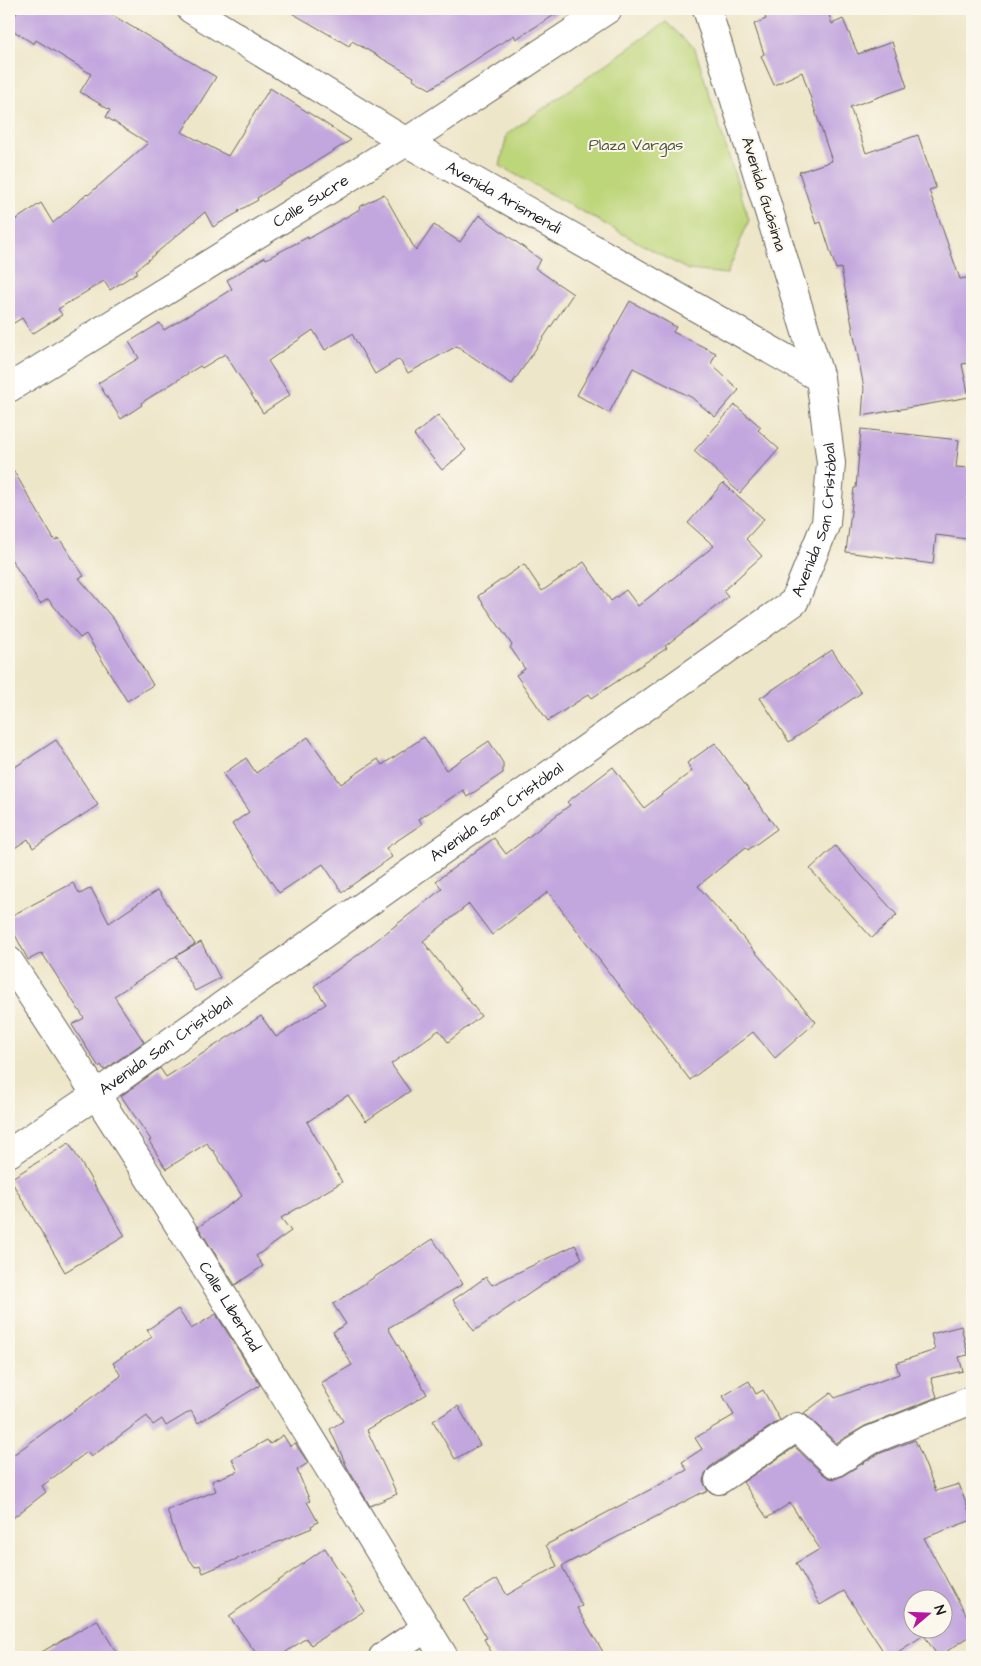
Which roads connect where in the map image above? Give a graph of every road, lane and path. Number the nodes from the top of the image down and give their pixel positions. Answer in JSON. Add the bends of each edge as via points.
{"nodes":[{"id":1,"x":191,"y":9,"type":"edge"},
{"id":2,"x":608,"y":9,"type":"edge"},
{"id":3,"x":707,"y":9,"type":"edge"},
{"id":4,"x":406,"y":142,"type":"junction"},
{"id":5,"x":820,"y":378,"type":"junction"},
{"id":6,"x":9,"y":388,"type":"edge"},
{"id":7,"x":9,"y":961,"type":"edge"},
{"id":8,"x":97,"y":1094,"type":"junction"},
{"id":9,"x":9,"y":1153,"type":"edge"},
{"id":10,"x":972,"y":1400,"type":"edge"},
{"id":11,"x":719,"y":1480,"type":"dead end"},
{"id":12,"x":426,"y":1628,"type":"junction"},
{"id":13,"x":383,"y":1657,"type":"edge"},
{"id":14,"x":444,"y":1657,"type":"edge"}],
"edges":[{"from":1,"to":4,"type":"street","name":"Avenida Arismendi"},
{"from":2,"to":4,"type":"street","name":"Calle Sucre"},
{"from":3,"to":5,"type":"street","name":"Avenida Guásima"},
{"from":4,"to":5,"type":"street","name":"Avenida Arismendi"},
{"from":4,"to":6,"type":"street","name":"Calle Sucre"},
{"from":5,"to":8,"type":"street","name":"Avenida San Cristóbal","via":[[831,463],[826,523],[794,602]]},
{"from":7,"to":8,"type":"street","name":"Calle Libertad"},
{"from":8,"to":9,"type":"street","name":"Avenida San Cristóbal"},
{"from":8,"to":12,"type":"street","name":"Calle Libertad"},
{"from":10,"to":11,"type":"street","via":[[871,1440],[834,1463],[797,1427]]},
{"from":12,"to":13,"type":"street"},
{"from":12,"to":14,"type":"street","name":"Calle Libertad"}]}
